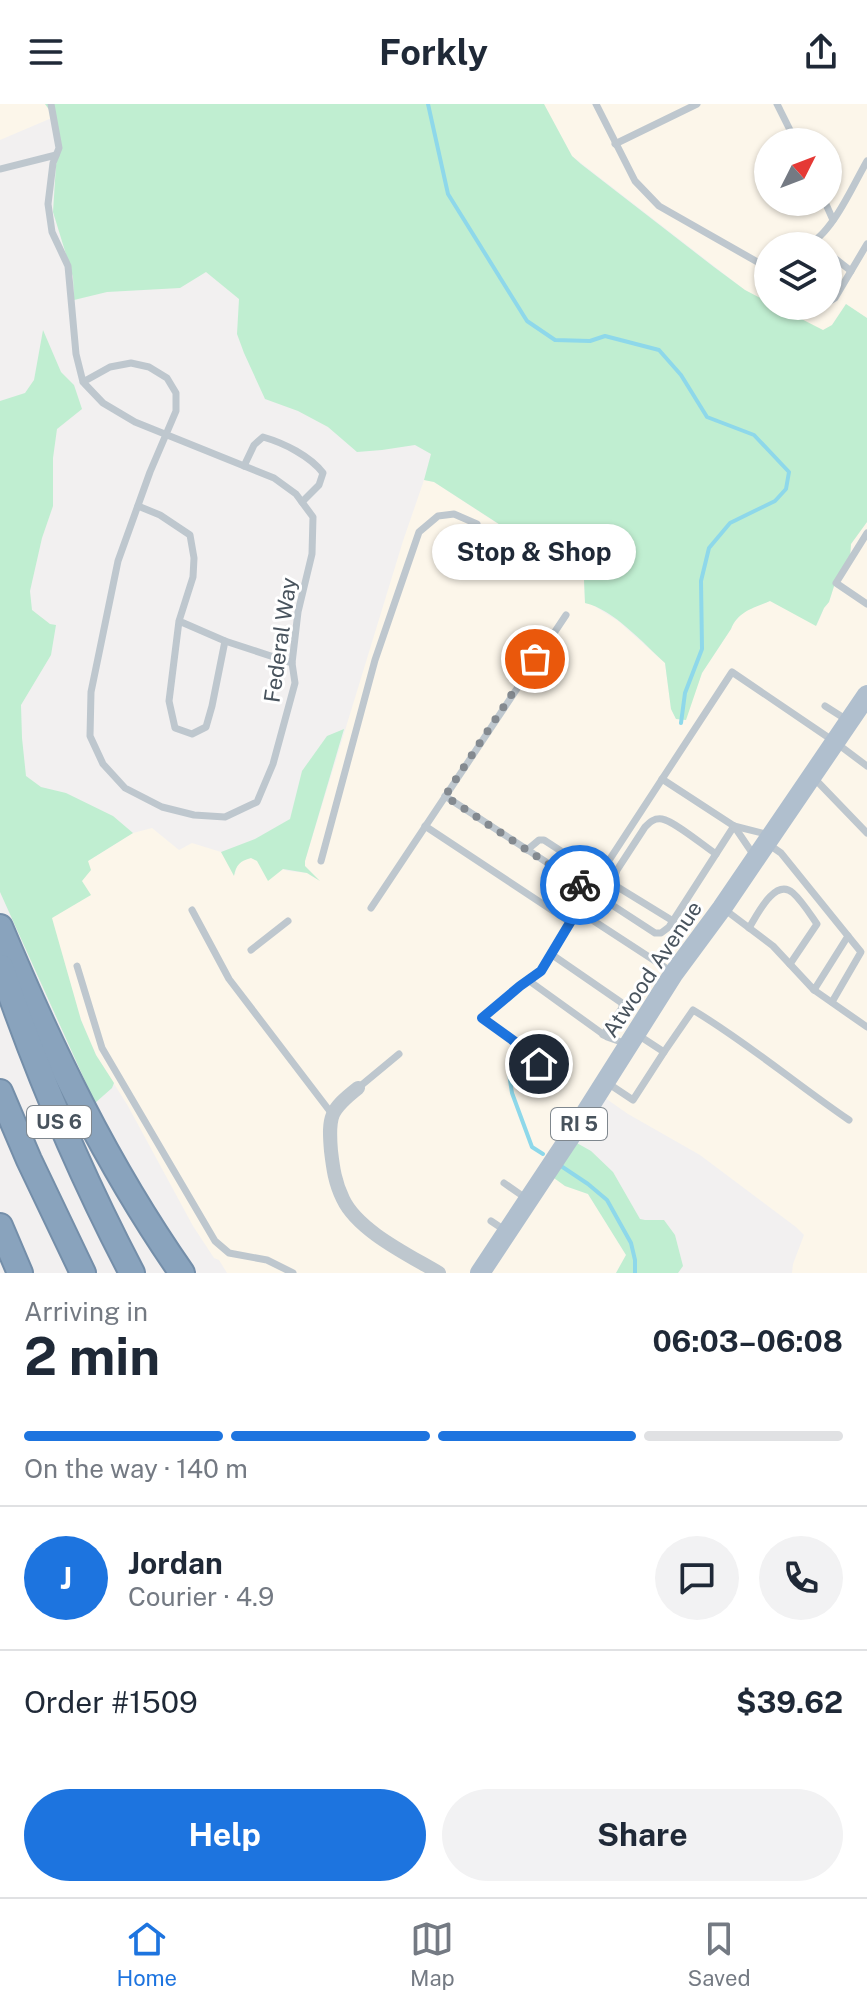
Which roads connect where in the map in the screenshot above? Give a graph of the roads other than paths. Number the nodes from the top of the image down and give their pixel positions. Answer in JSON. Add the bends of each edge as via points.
{"nodes":[{"id":1,"x":51,"y":104,"type":"edge"},
{"id":2,"x":596,"y":104,"type":"edge"},
{"id":3,"x":697,"y":104,"type":"edge"},
{"id":4,"x":788,"y":104,"type":"edge"},
{"id":5,"x":778,"y":106,"type":"edge"},
{"id":6,"x":789,"y":128,"type":"edge"},
{"id":7,"x":615,"y":144,"type":"junction"},
{"id":8,"x":56,"y":155,"type":"junction"},
{"id":9,"x":867,"y":161,"type":"edge"},
{"id":10,"x":0,"y":169,"type":"edge"},
{"id":11,"x":831,"y":216,"type":"edge"},
{"id":12,"x":833,"y":220,"type":"junction"},
{"id":13,"x":826,"y":232,"type":"edge"},
{"id":14,"x":867,"y":244,"type":"edge"},
{"id":15,"x":754,"y":257,"type":"edge"},
{"id":16,"x":842,"y":264,"type":"edge"},
{"id":17,"x":851,"y":271,"type":"junction"},
{"id":18,"x":842,"y":286,"type":"edge"},
{"id":19,"x":83,"y":382,"type":"junction"},
{"id":20,"x":167,"y":435,"type":"junction"},
{"id":21,"x":244,"y":466,"type":"junction"},
{"id":22,"x":302,"y":502,"type":"junction"},
{"id":23,"x":138,"y":506,"type":"junction"},
{"id":24,"x":477,"y":524,"type":"dead end"},
{"id":25,"x":867,"y":533,"type":"edge"},
{"id":26,"x":867,"y":604,"type":"edge"},
{"id":27,"x":566,"y":615,"type":"dead end"},
{"id":28,"x":179,"y":621,"type":"junction"},
{"id":29,"x":225,"y":641,"type":"junction"},
{"id":30,"x":292,"y":663,"type":"junction"},
{"id":31,"x":867,"y":695,"type":"edge"},
{"id":32,"x":825,"y":706,"type":"dead end"},
{"id":33,"x":849,"y":722,"type":"junction"},
{"id":34,"x":835,"y":742,"type":"junction"},
{"id":35,"x":867,"y":766,"type":"edge"},
{"id":36,"x":811,"y":776,"type":"junction"},
{"id":37,"x":662,"y":779,"type":"junction"},
{"id":38,"x":445,"y":796,"type":"junction"},
{"id":39,"x":425,"y":826,"type":"junction"},
{"id":40,"x":734,"y":826,"type":"junction"},
{"id":41,"x":867,"y":833,"type":"edge"},
{"id":42,"x":765,"y":846,"type":"junction"},
{"id":43,"x":527,"y":850,"type":"junction"},
{"id":44,"x":716,"y":854,"type":"junction"},
{"id":45,"x":321,"y":861,"type":"dead end"},
{"id":46,"x":563,"y":874,"type":"junction"},
{"id":47,"x":589,"y":891,"type":"junction"},
{"id":48,"x":371,"y":908,"type":"dead end"},
{"id":49,"x":722,"y":908,"type":"junction"},
{"id":50,"x":192,"y":910,"type":"dead end"},
{"id":51,"x":577,"y":910,"type":"junction"},
{"id":52,"x":288,"y":921,"type":"dead end"},
{"id":53,"x":673,"y":921,"type":"junction"},
{"id":54,"x":570,"y":922,"type":"junction"},
{"id":55,"x":0,"y":927,"type":"edge"},
{"id":56,"x":749,"y":928,"type":"junction"},
{"id":57,"x":848,"y":936,"type":"junction"},
{"id":58,"x":867,"y":945,"type":"edge"},
{"id":59,"x":251,"y":950,"type":"dead end"},
{"id":60,"x":861,"y":952,"type":"junction"},
{"id":61,"x":551,"y":954,"type":"junction"},
{"id":62,"x":790,"y":964,"type":"junction"},
{"id":63,"x":0,"y":965,"type":"edge"},
{"id":64,"x":77,"y":966,"type":"dead end"},
{"id":65,"x":674,"y":973,"type":"junction"},
{"id":66,"x":528,"y":980,"type":"junction"},
{"id":67,"x":814,"y":990,"type":"junction"},
{"id":68,"x":832,"y":1002,"type":"junction"},
{"id":69,"x":867,"y":1027,"type":"edge"},
{"id":70,"x":605,"y":1036,"type":"junction"},
{"id":71,"x":628,"y":1046,"type":"junction"},
{"id":72,"x":664,"y":1052,"type":"junction"},
{"id":73,"x":399,"y":1054,"type":"dead end"},
{"id":74,"x":539,"y":1064,"type":"dead end"},
{"id":75,"x":605,"y":1081,"type":"junction"},
{"id":76,"x":358,"y":1088,"type":"joint"},
{"id":77,"x":0,"y":1092,"type":"edge"},
{"id":78,"x":332,"y":1114,"type":"junction"},
{"id":79,"x":849,"y":1120,"type":"dead end"},
{"id":80,"x":504,"y":1183,"type":"dead end"},
{"id":81,"x":535,"y":1195,"type":"junction"},
{"id":82,"x":0,"y":1226,"type":"edge"},
{"id":83,"x":20,"y":1273,"type":"edge"},
{"id":84,"x":83,"y":1273,"type":"edge"},
{"id":85,"x":132,"y":1273,"type":"edge"},
{"id":86,"x":182,"y":1273,"type":"edge"},
{"id":87,"x":293,"y":1273,"type":"edge"},
{"id":88,"x":439,"y":1273,"type":"edge"},
{"id":89,"x":480,"y":1273,"type":"edge"}],
"edges":[{"from":1,"to":8,"type":"lane"},
{"from":2,"to":7,"type":"lane"},
{"from":3,"to":7,"type":"lane"},
{"from":4,"to":5,"type":"lane"},
{"from":5,"to":6,"type":"lane"},
{"from":7,"to":15,"type":"lane","via":[[635,181],[659,206]]},
{"from":8,"to":10,"type":"lane"},
{"from":8,"to":19,"type":"lane","via":[[48,204],[52,232],[68,266],[71,321]]},
{"from":9,"to":12,"type":"lane"},
{"from":11,"to":12,"type":"lane"},
{"from":12,"to":13,"type":"lane"},
{"from":14,"to":17,"type":"lane"},
{"from":16,"to":17,"type":"lane"},
{"from":17,"to":18,"type":"lane"},
{"from":19,"to":20,"type":"lane","via":[[103,403]]},
{"from":19,"to":20,"type":"lane","name":"Federal Way","via":[[110,367],[131,363],[167,378],[176,393]]},
{"from":20,"to":21,"type":"lane"},
{"from":20,"to":23,"type":"lane","name":"Federal Way"},
{"from":21,"to":22,"type":"lane","via":[[274,478]]},
{"from":21,"to":22,"type":"lane","via":[[263,437],[315,462],[323,473]]},
{"from":22,"to":30,"type":"lane","name":"Federal Way","via":[[313,517],[312,554]]},
{"from":23,"to":28,"type":"lane","via":[[190,535],[193,577]]},
{"from":23,"to":30,"type":"lane","name":"Federal Way","via":[[118,561],[91,692],[90,736],[103,764],[125,788],[162,807],[194,815],[225,817],[257,802],[288,713],[295,683]]},
{"from":24,"to":45,"type":"lane","via":[[454,514],[438,516],[419,532],[375,660]]},
{"from":25,"to":26,"type":"lane","via":[[836,583]]},
{"from":27,"to":38,"type":"lane"},
{"from":28,"to":29,"type":"lane"},
{"from":28,"to":29,"type":"lane","via":[[169,701],[175,728],[192,734],[206,727]]},
{"from":29,"to":30,"type":"lane"},
{"from":31,"to":33,"type":"main road","name":"Atwood Avenue","number":"RI 5"},
{"from":32,"to":33,"type":"lane"},
{"from":33,"to":34,"type":"main road","name":"Atwood Avenue","number":"RI 5"},
{"from":34,"to":35,"type":"lane"},
{"from":34,"to":36,"type":"main road","name":"Atwood Avenue","number":"RI 5"},
{"from":34,"to":37,"type":"lane","via":[[732,672]]},
{"from":36,"to":41,"type":"lane"},
{"from":36,"to":42,"type":"main road","name":"Atwood Avenue","number":"RI 5"},
{"from":37,"to":40,"type":"lane"},
{"from":37,"to":47,"type":"lane"},
{"from":38,"to":39,"type":"lane"},
{"from":38,"to":43,"type":"lane"},
{"from":39,"to":48,"type":"lane"},
{"from":39,"to":54,"type":"lane"},
{"from":40,"to":42,"type":"lane"},
{"from":40,"to":42,"type":"lane"},
{"from":40,"to":44,"type":"lane"},
{"from":42,"to":49,"type":"main road","name":"Atwood Avenue","number":"RI 5"},
{"from":42,"to":57,"type":"lane","via":[[781,853]]},
{"from":43,"to":46,"type":"lane"},
{"from":43,"to":46,"type":"lane","via":[[544,840],[564,853],[568,861]]},
{"from":44,"to":53,"type":"lane"},
{"from":44,"to":53,"type":"lane","via":[[657,819],[617,870],[616,886]]},
{"from":46,"to":47,"type":"lane"},
{"from":47,"to":51,"type":"lane"},
{"from":47,"to":53,"type":"lane","via":[[655,933]]},
{"from":49,"to":56,"type":"lane"},
{"from":49,"to":65,"type":"main road","name":"Atwood Avenue","number":"RI 5"},
{"from":50,"to":78,"type":"lane","via":[[229,979]]},
{"from":51,"to":54,"type":"lane"},
{"from":51,"to":65,"type":"lane"},
{"from":52,"to":59,"type":"lane"},
{"from":54,"to":61,"type":"lane"},
{"from":55,"to":86,"type":"highway","via":[[78,1100],[133,1200]]},
{"from":56,"to":62,"type":"lane"},
{"from":56,"to":62,"type":"lane","via":[[771,895],[792,891],[817,924]]},
{"from":57,"to":60,"type":"lane"},
{"from":57,"to":67,"type":"lane"},
{"from":58,"to":60,"type":"lane"},
{"from":60,"to":68,"type":"lane"},
{"from":61,"to":66,"type":"lane"},
{"from":61,"to":70,"type":"lane","via":[[622,1003]]},
{"from":62,"to":67,"type":"lane"},
{"from":63,"to":85,"type":"highway","number":"US 6","via":[[59,1121]]},
{"from":64,"to":87,"type":"lane","via":[[102,1048],[215,1241],[229,1253],[267,1260]]},
{"from":65,"to":71,"type":"main road","name":"Atwood Avenue","number":"RI 5"},
{"from":66,"to":70,"type":"lane"},
{"from":66,"to":74,"type":"lane","via":[[482,1018]]},
{"from":67,"to":68,"type":"lane"},
{"from":68,"to":69,"type":"lane"},
{"from":70,"to":71,"type":"lane"},
{"from":70,"to":71,"type":"lane"},
{"from":71,"to":72,"type":"lane"},
{"from":71,"to":75,"type":"main road","name":"Atwood Avenue","number":"RI 5"},
{"from":72,"to":75,"type":"lane","via":[[633,1100]]},
{"from":72,"to":79,"type":"lane","via":[[693,1010]]},
{"from":73,"to":76,"type":"lane"},
{"from":75,"to":81,"type":"main road","name":"Atwood Avenue","number":"RI 5"},
{"from":76,"to":78,"type":"street"},
{"from":77,"to":84,"type":"highway","number":"US 6"},
{"from":78,"to":88,"type":"street","via":[[335,1178],[353,1218]]},
{"from":80,"to":81,"type":"lane"},
{"from":81,"to":89,"type":"main road","name":"Atwood Avenue","number":"RI 5","via":[[499,1226]]},
{"from":82,"to":83,"type":"highway"}]}
